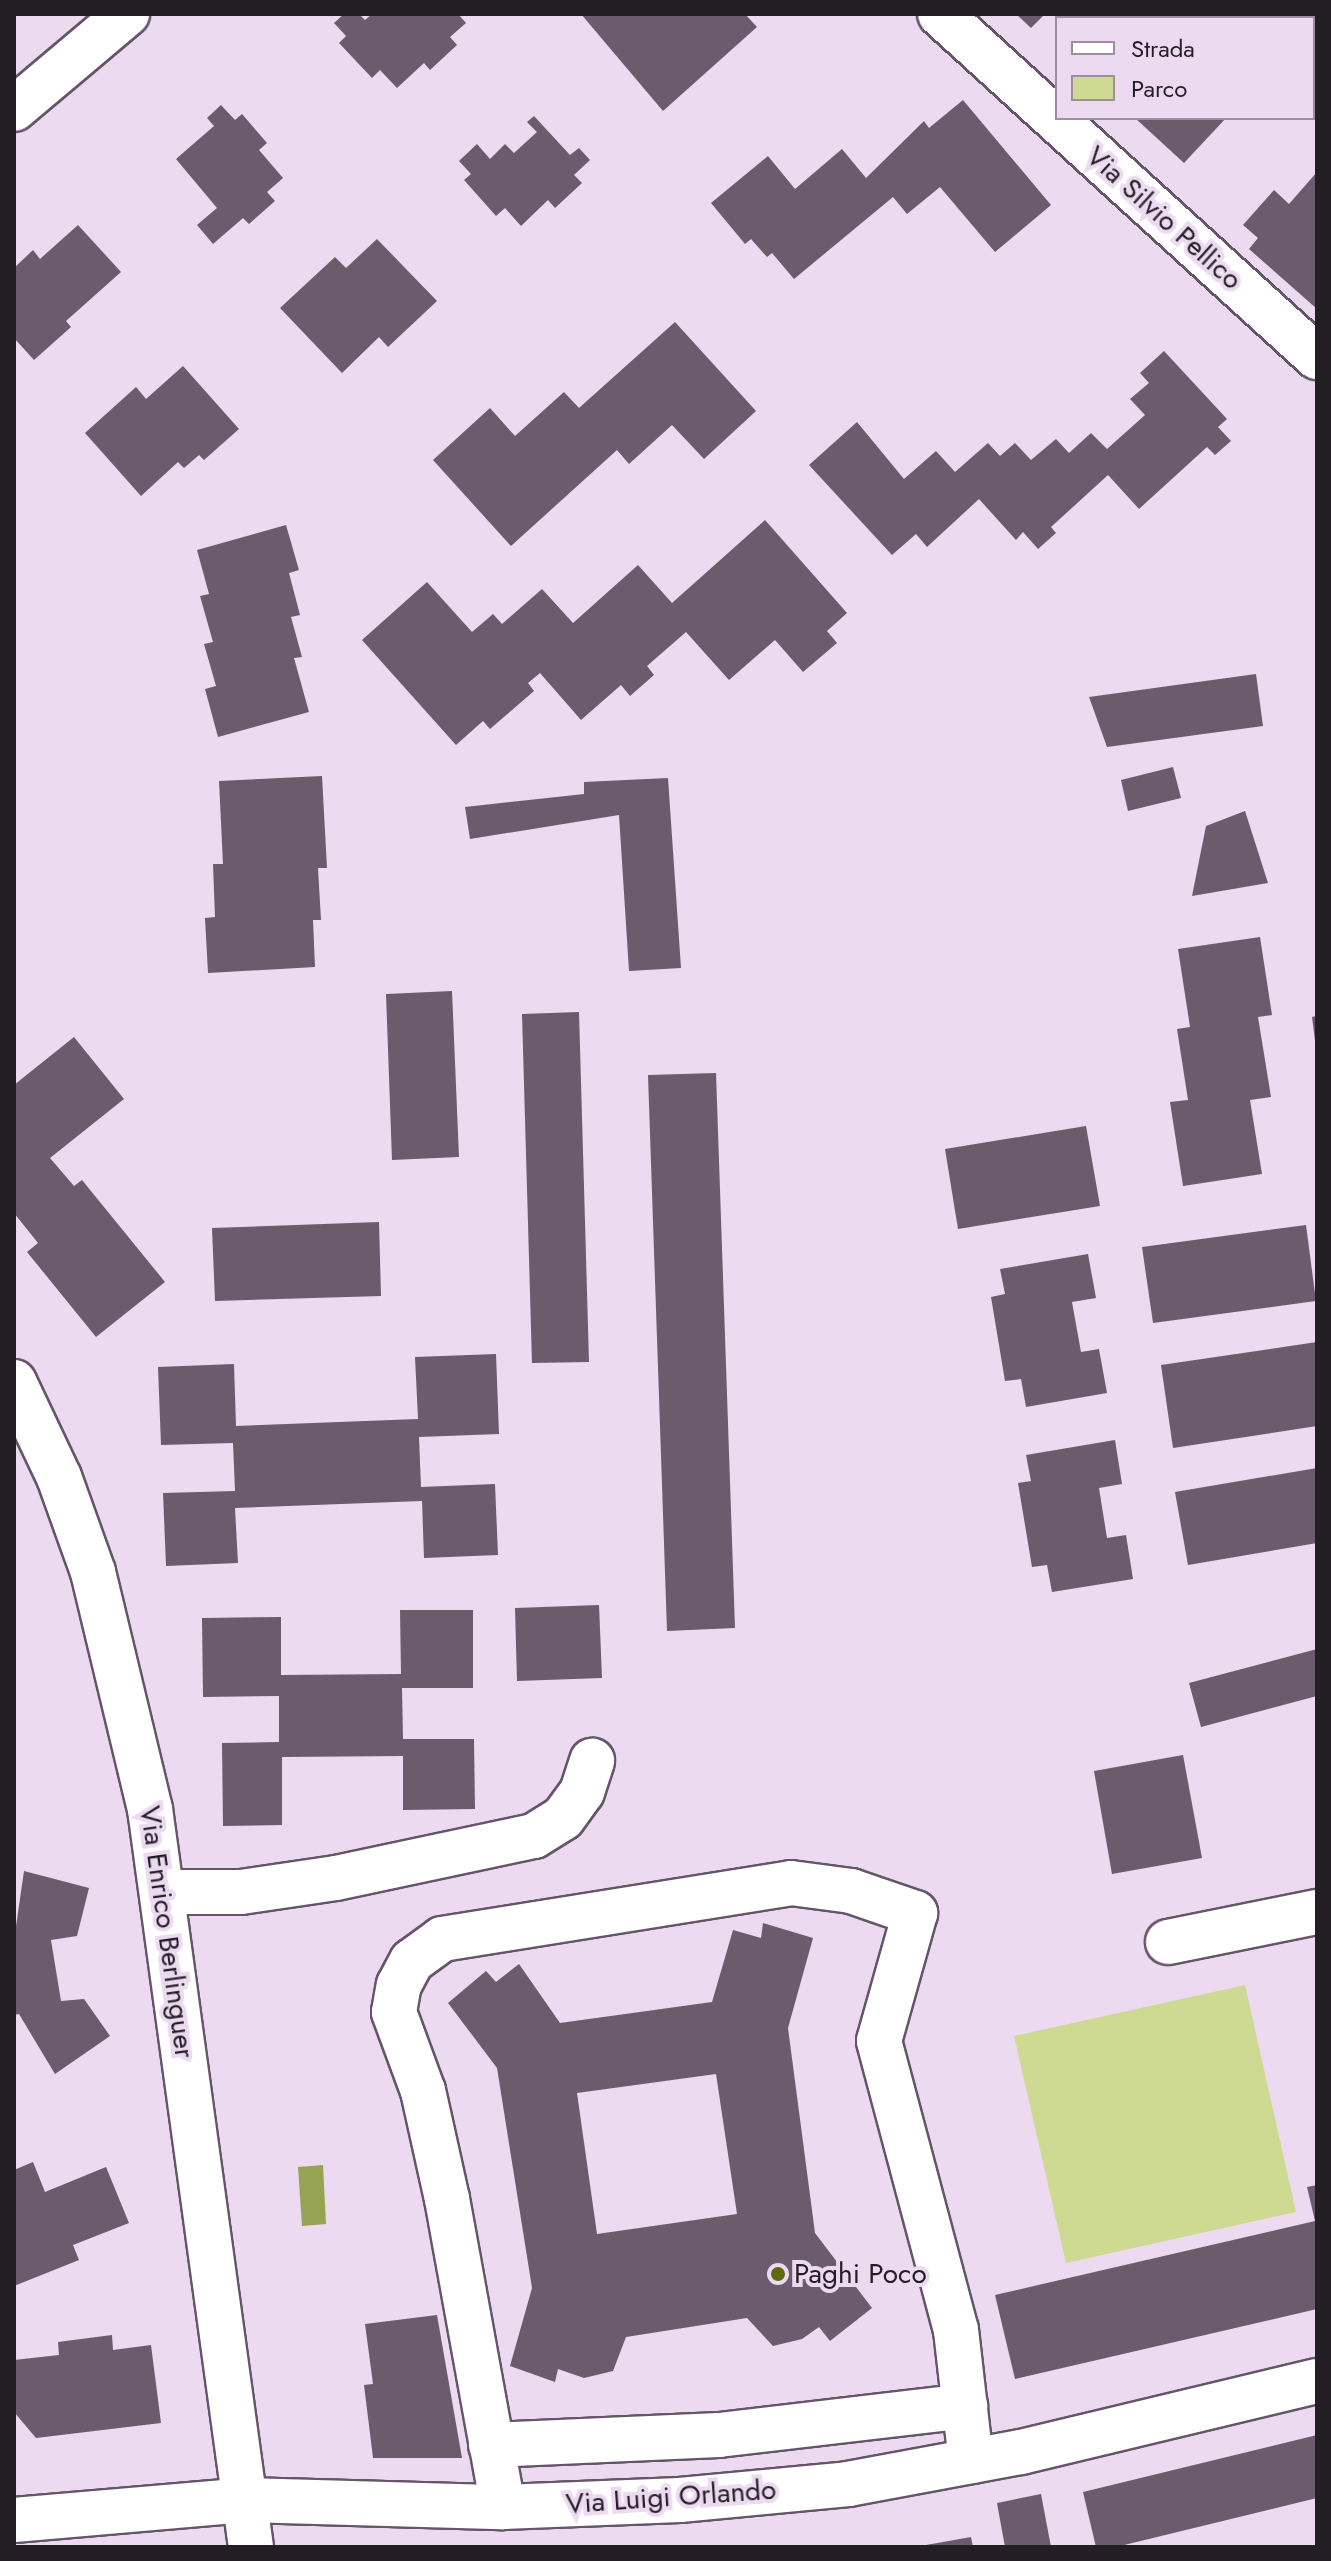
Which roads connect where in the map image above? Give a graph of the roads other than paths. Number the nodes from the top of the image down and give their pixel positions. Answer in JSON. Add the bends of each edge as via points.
{"nodes":[{"id":1,"x":127,"y":14,"type":"edge"},
{"id":2,"x":940,"y":14,"type":"edge"},
{"id":3,"x":14,"y":109,"type":"edge"},
{"id":4,"x":1055,"y":119,"type":"edge"},
{"id":5,"x":1057,"y":120,"type":"edge"},
{"id":6,"x":1317,"y":357,"type":"edge"},
{"id":7,"x":14,"y":1382,"type":"edge"},
{"id":8,"x":592,"y":1761,"type":"dead end"},
{"id":9,"x":162,"y":1892,"type":"junction"},
{"id":10,"x":1317,"y":1912,"type":"edge"},
{"id":11,"x":1168,"y":1942,"type":"dead end"},
{"id":12,"x":1317,"y":2381,"type":"edge"},
{"id":13,"x":965,"y":2406,"type":"junction"},
{"id":14,"x":719,"y":2435,"type":"junction"},
{"id":15,"x":491,"y":2445,"type":"junction"},
{"id":16,"x":971,"y":2461,"type":"junction"},
{"id":17,"x":725,"y":2496,"type":"junction"},
{"id":18,"x":245,"y":2500,"type":"junction"},
{"id":19,"x":503,"y":2507,"type":"junction"},
{"id":20,"x":14,"y":2520,"type":"edge"},
{"id":21,"x":251,"y":2547,"type":"edge"}],
"edges":[{"from":1,"to":3,"type":"street"},
{"from":2,"to":4,"type":"street","name":"Via Silvio Pellico"},
{"from":5,"to":6,"type":"street","name":"Via Silvio Pellico"},
{"from":7,"to":9,"type":"street","name":"Via Enrico Berlinguer","via":[[59,1477],[93,1572],[150,1809]]},
{"from":8,"to":9,"type":"street","via":[[582,1792],[563,1818],[534,1836],[336,1878],[241,1892]]},
{"from":9,"to":18,"type":"street","name":"Via Enrico Berlinguer"},
{"from":10,"to":11,"type":"street"},
{"from":12,"to":16,"type":"street","name":"Via Luigi Orlando"},
{"from":13,"to":14,"type":"street"},
{"from":13,"to":15,"type":"street","via":[[956,2330],[879,2041],[915,1913],[851,1891],[791,1883],[442,1939],[412,1961],[399,1985],[394,2012],[423,2091]]},
{"from":13,"to":16,"type":"street"},
{"from":14,"to":15,"type":"street"},
{"from":14,"to":17,"type":"street"},
{"from":15,"to":19,"type":"street"},
{"from":16,"to":17,"type":"street","name":"Via Luigi Orlando","via":[[848,2484]]},
{"from":17,"to":19,"type":"street","name":"Via Luigi Orlando"},
{"from":18,"to":19,"type":"street","name":"Via Luigi Orlando"},
{"from":18,"to":20,"type":"street","name":"Via Luigi Orlando"},
{"from":18,"to":21,"type":"street","name":"Via Enrico Berlinguer"}]}
